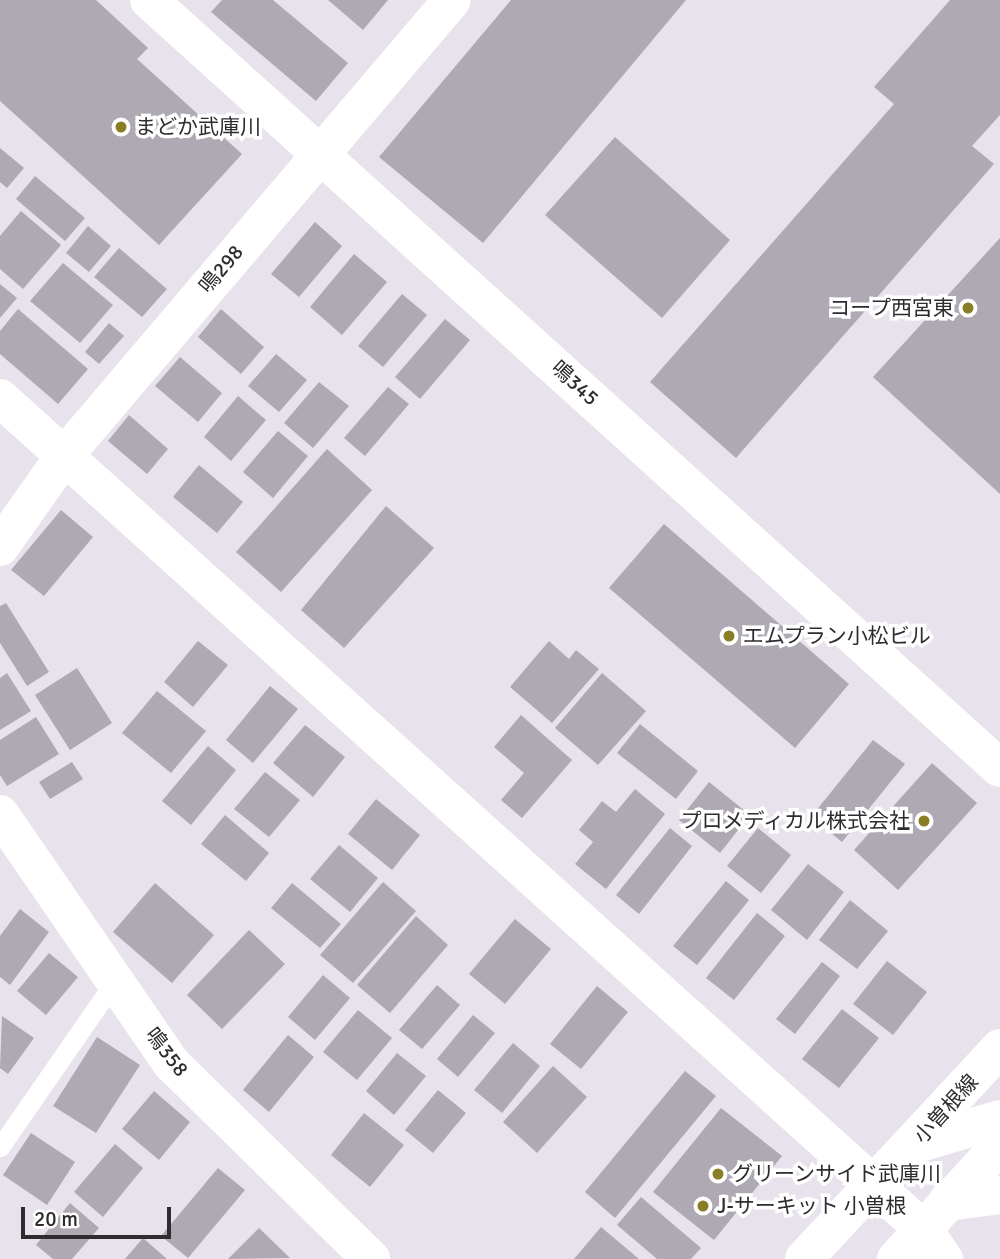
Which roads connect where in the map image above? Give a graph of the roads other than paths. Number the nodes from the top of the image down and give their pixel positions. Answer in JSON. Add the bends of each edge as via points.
{"nodes":[{"id":1,"x":149,"y":0,"type":"edge"},
{"id":2,"x":452,"y":0,"type":"edge"},
{"id":3,"x":319,"y":151,"type":"junction"},
{"id":4,"x":0,"y":398,"type":"edge"},
{"id":5,"x":65,"y":455,"type":"junction"},
{"id":6,"x":0,"y":547,"type":"edge"},
{"id":7,"x":1000,"y":768,"type":"edge"},
{"id":8,"x":0,"y":814,"type":"edge"},
{"id":9,"x":116,"y":981,"type":"junction"},
{"id":10,"x":1000,"y":1048,"type":"edge"},
{"id":11,"x":1000,"y":1119,"type":"edge"},
{"id":12,"x":913,"y":1145,"type":"junction"},
{"id":13,"x":1000,"y":1145,"type":"edge"},
{"id":14,"x":0,"y":1147,"type":"edge"},
{"id":15,"x":873,"y":1183,"type":"junction"},
{"id":16,"x":1000,"y":1195,"type":"edge"},
{"id":17,"x":938,"y":1230,"type":"edge"},
{"id":18,"x":371,"y":1259,"type":"edge"},
{"id":19,"x":804,"y":1259,"type":"edge"},
{"id":20,"x":896,"y":1259,"type":"edge"}],
"edges":[{"from":1,"to":3,"type":"street","name":"鳴345"},
{"from":2,"to":3,"type":"street","name":"鳴298"},
{"from":3,"to":5,"type":"street","name":"鳴298"},
{"from":3,"to":7,"type":"street","name":"鳴345"},
{"from":4,"to":5,"type":"street"},
{"from":5,"to":6,"type":"street","name":"鳴298"},
{"from":5,"to":15,"type":"street"},
{"from":8,"to":9,"type":"street","name":"鳴358"},
{"from":9,"to":14,"type":"lane"},
{"from":9,"to":18,"type":"street","name":"鳴358","via":[[172,1064]]},
{"from":10,"to":12,"type":"street","name":"小曽根線"},
{"from":11,"to":12,"type":"street"},
{"from":12,"to":15,"type":"street","name":"小曽根線"},
{"from":13,"to":17,"type":"street"},
{"from":15,"to":17,"type":"street"},
{"from":15,"to":19,"type":"street","name":"小曽根線"},
{"from":16,"to":17,"type":"street"},
{"from":17,"to":20,"type":"street"}]}
